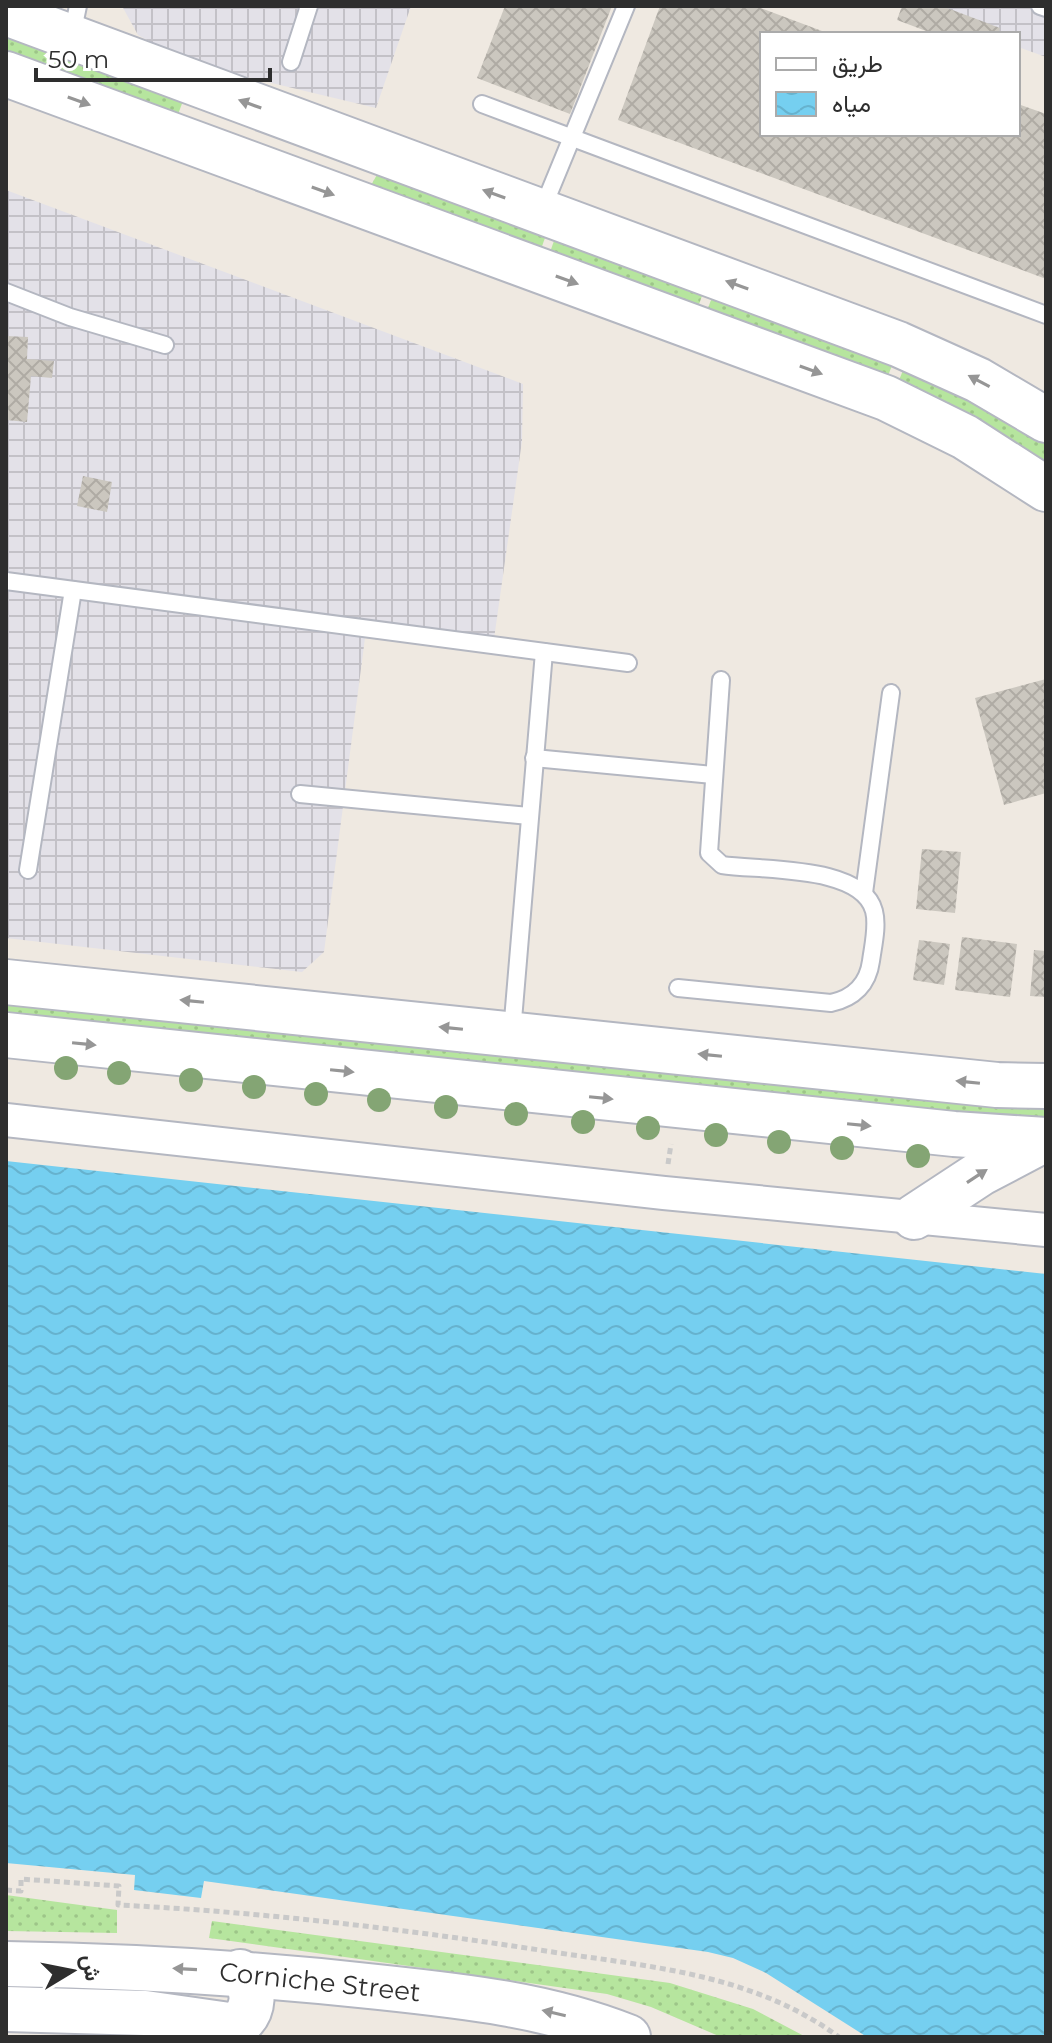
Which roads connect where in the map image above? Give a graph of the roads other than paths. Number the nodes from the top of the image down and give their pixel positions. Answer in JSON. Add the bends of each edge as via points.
{"nodes":[{"id":1,"x":309,"y":6,"type":"edge"},
{"id":2,"x":626,"y":6,"type":"edge"},
{"id":3,"x":1040,"y":6,"type":"edge"},
{"id":4,"x":1046,"y":8,"type":"edge"},
{"id":5,"x":6,"y":13,"type":"edge"},
{"id":6,"x":75,"y":22,"type":"edge"},
{"id":7,"x":291,"y":62,"type":"dead end"},
{"id":8,"x":6,"y":74,"type":"edge"},
{"id":9,"x":482,"y":104,"type":"dead end"},
{"id":10,"x":572,"y":138,"type":"junction"},
{"id":11,"x":542,"y":212,"type":"junction"},
{"id":12,"x":6,"y":292,"type":"edge"},
{"id":13,"x":1046,"y":315,"type":"edge"},
{"id":14,"x":165,"y":345,"type":"dead end"},
{"id":15,"x":1046,"y":420,"type":"edge"},
{"id":16,"x":1046,"y":489,"type":"edge"},
{"id":17,"x":6,"y":581,"type":"edge"},
{"id":18,"x":73,"y":590,"type":"junction"},
{"id":19,"x":544,"y":652,"type":"junction"},
{"id":20,"x":628,"y":663,"type":"dead end"},
{"id":21,"x":721,"y":680,"type":"dead end"},
{"id":22,"x":891,"y":693,"type":"dead end"},
{"id":23,"x":534,"y":758,"type":"junction"},
{"id":24,"x":713,"y":775,"type":"junction"},
{"id":25,"x":300,"y":794,"type":"dead end"},
{"id":26,"x":529,"y":816,"type":"junction"},
{"id":27,"x":28,"y":870,"type":"dead end"},
{"id":28,"x":864,"y":893,"type":"junction"},
{"id":29,"x":6,"y":982,"type":"edge"},
{"id":30,"x":678,"y":988,"type":"dead end"},
{"id":31,"x":511,"y":1034,"type":"junction"},
{"id":32,"x":6,"y":1035,"type":"edge"},
{"id":33,"x":1046,"y":1086,"type":"edge"},
{"id":34,"x":6,"y":1120,"type":"edge"},
{"id":35,"x":1045,"y":1140,"type":"edge"},
{"id":36,"x":914,"y":1217,"type":"junction"},
{"id":37,"x":1046,"y":1230,"type":"edge"},
{"id":38,"x":6,"y":1964,"type":"edge"},
{"id":39,"x":240,"y":1972,"type":"junction"},
{"id":40,"x":29,"y":2018,"type":"edge"},
{"id":41,"x":628,"y":2037,"type":"edge"}],
"edges":[{"from":1,"to":7,"type":"lane"},
{"from":2,"to":10,"type":"lane"},
{"from":3,"to":4,"type":"lane"},
{"from":5,"to":6,"type":"main road"},
{"from":11,"to":6,"type":"main road","one_way":true},
{"from":8,"to":16,"type":"main road","one_way":true,"via":[[859,387],[965,437]]},
{"from":9,"to":10,"type":"lane"},
{"from":10,"to":11,"type":"lane"},
{"from":10,"to":13,"type":"lane"},
{"from":15,"to":11,"type":"main road","one_way":true,"via":[[939,361]]},
{"from":12,"to":14,"type":"lane"},
{"from":17,"to":18,"type":"lane"},
{"from":18,"to":19,"type":"lane"},
{"from":18,"to":27,"type":"lane"},
{"from":19,"to":20,"type":"lane"},
{"from":19,"to":23,"type":"lane"},
{"from":21,"to":24,"type":"lane"},
{"from":22,"to":28,"type":"lane"},
{"from":23,"to":24,"type":"lane"},
{"from":23,"to":26,"type":"lane"},
{"from":24,"to":28,"type":"lane","via":[[707,847],[716,862],[846,880]]},
{"from":25,"to":26,"type":"lane"},
{"from":26,"to":31,"type":"lane"},
{"from":28,"to":30,"type":"lane","via":[[875,913],[871,963],[862,986],[843,1000]]},
{"from":31,"to":29,"type":"main road","one_way":true},
{"from":33,"to":31,"type":"main road","one_way":true},
{"from":32,"to":35,"type":"main road","one_way":true},
{"from":34,"to":36,"type":"street"},
{"from":36,"to":35,"type":"main road","one_way":true,"via":[[1002,1160]]},
{"from":36,"to":37,"type":"street"},
{"from":39,"to":38,"type":"main road","name":"Corniche Street","one_way":true},
{"from":39,"to":40,"type":"main road","name":"Corniche Street","via":[[252,1995],[249,2013],[236,2026],[145,2013]]},
{"from":41,"to":39,"type":"main road","name":"Corniche Street","one_way":true,"via":[[558,2012]]}]}
